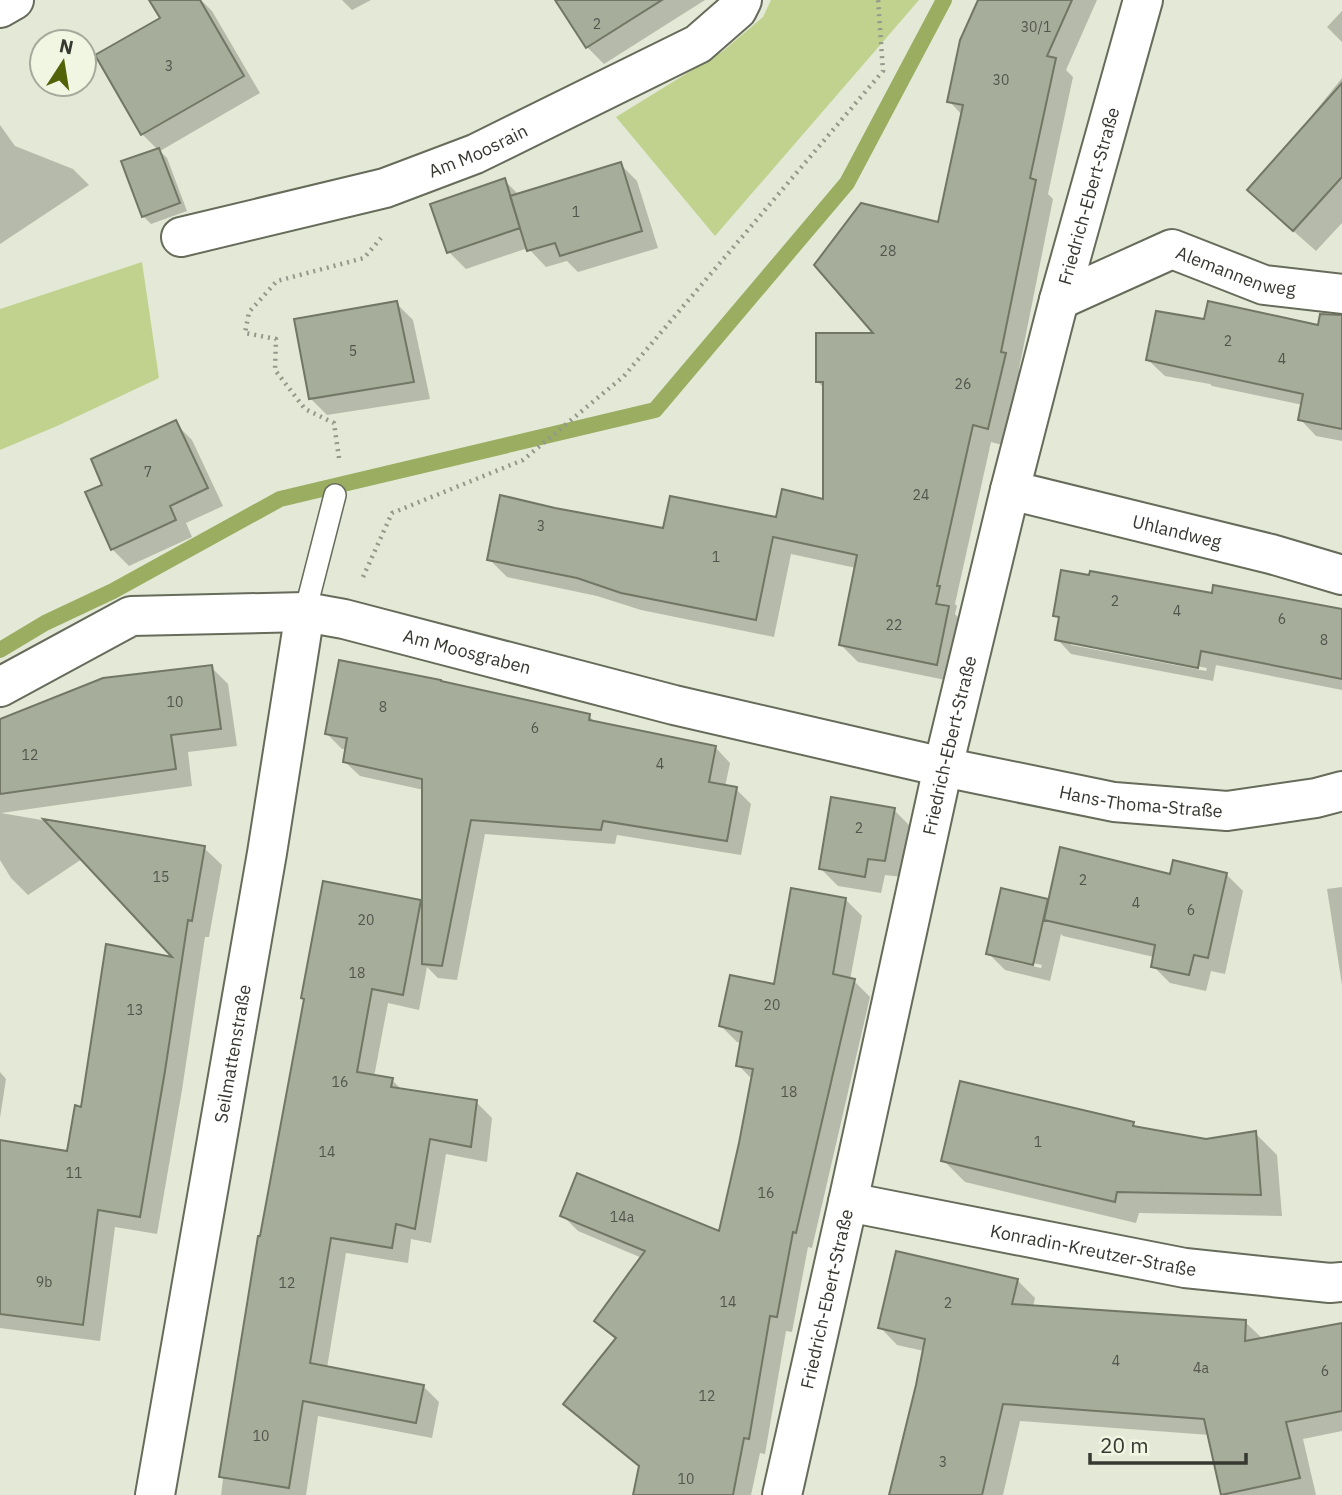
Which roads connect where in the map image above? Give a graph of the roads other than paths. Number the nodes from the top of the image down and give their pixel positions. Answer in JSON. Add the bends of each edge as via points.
{"nodes":[{"id":1,"x":14,"y":0,"type":"edge"},
{"id":2,"x":742,"y":0,"type":"edge"},
{"id":3,"x":1143,"y":0,"type":"edge"},
{"id":4,"x":0,"y":8,"type":"edge"},
{"id":5,"x":181,"y":237,"type":"dead end"},
{"id":6,"x":1342,"y":294,"type":"edge"},
{"id":7,"x":1059,"y":300,"type":"junction"},
{"id":8,"x":1010,"y":490,"type":"junction"},
{"id":9,"x":335,"y":495,"type":"dead end"},
{"id":10,"x":1342,"y":575,"type":"edge"},
{"id":11,"x":306,"y":612,"type":"junction"},
{"id":12,"x":0,"y":687,"type":"edge"},
{"id":13,"x":943,"y":767,"type":"junction"},
{"id":14,"x":1342,"y":791,"type":"edge"},
{"id":15,"x":848,"y":1202,"type":"junction"},
{"id":16,"x":1342,"y":1282,"type":"edge"},
{"id":17,"x":155,"y":1495,"type":"edge"},
{"id":18,"x":782,"y":1495,"type":"edge"}],
"edges":[{"from":1,"to":4,"type":"street"},
{"from":2,"to":5,"type":"street","name":"Am Moosrain","via":[[698,44],[475,154],[385,188]]},
{"from":3,"to":7,"type":"street","name":"Friedrich-Ebert-Straße"},
{"from":6,"to":7,"type":"street","name":"Alemannenweg","via":[[1264,285],[1172,249]]},
{"from":7,"to":8,"type":"street","name":"Friedrich-Ebert-Straße"},
{"from":8,"to":10,"type":"street","name":"Uhlandweg"},
{"from":8,"to":13,"type":"street","name":"Friedrich-Ebert-Straße"},
{"from":9,"to":11,"type":"lane"},
{"from":11,"to":12,"type":"street","name":"Am Moosgraben","via":[[131,616]]},
{"from":11,"to":13,"type":"street","name":"Am Moosgraben"},
{"from":11,"to":17,"type":"street","name":"Seilmattenstraße"},
{"from":13,"to":14,"type":"street","name":"Hans-Thoma-Straße","via":[[1114,802],[1227,811]]},
{"from":13,"to":15,"type":"street","name":"Friedrich-Ebert-Straße"},
{"from":15,"to":16,"type":"street","name":"Konradin-Kreutzer-Straße","via":[[1185,1268]]},
{"from":15,"to":18,"type":"street","name":"Friedrich-Ebert-Straße"}]}
